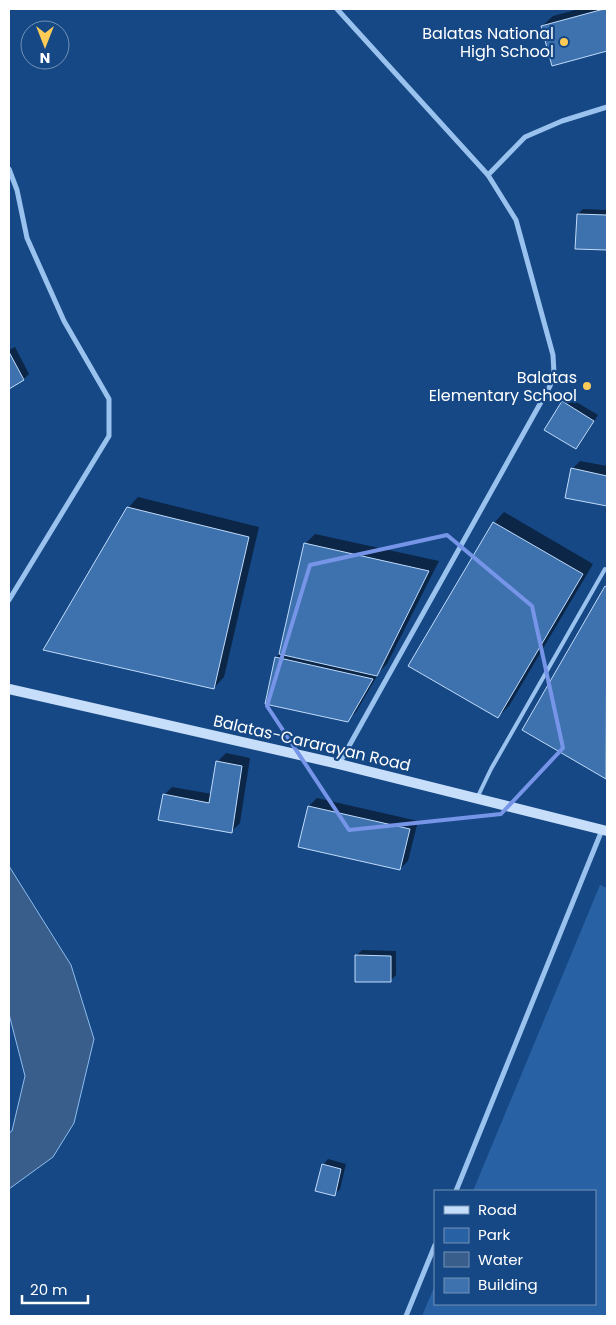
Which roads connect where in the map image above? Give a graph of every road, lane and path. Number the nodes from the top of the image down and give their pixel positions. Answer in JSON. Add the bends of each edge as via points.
{"nodes":[{"id":1,"x":337,"y":9,"type":"edge"},
{"id":2,"x":607,"y":108,"type":"edge"},
{"id":3,"x":9,"y":169,"type":"edge"},
{"id":4,"x":488,"y":175,"type":"junction"},
{"id":5,"x":607,"y":570,"type":"edge"},
{"id":6,"x":9,"y":600,"type":"edge"},
{"id":7,"x":9,"y":688,"type":"edge"},
{"id":8,"x":339,"y":764,"type":"junction"},
{"id":9,"x":477,"y":797,"type":"junction"},
{"id":10,"x":604,"y":830,"type":"edge"},
{"id":11,"x":456,"y":1190,"type":"edge"},
{"id":12,"x":434,"y":1247,"type":"edge"},
{"id":13,"x":406,"y":1316,"type":"edge"}],
"edges":[{"from":1,"to":4,"type":"street"},
{"from":2,"to":4,"type":"street","via":[[562,121],[525,137]]},
{"from":3,"to":6,"type":"street","via":[[27,238],[64,320],[109,400],[110,416],[109,436]]},
{"from":4,"to":8,"type":"street","via":[[516,220],[553,355],[554,372],[550,386]]},
{"from":5,"to":9,"type":"lane"},
{"from":7,"to":8,"type":"main road","name":"Balatas-Cararayan Road"},
{"from":8,"to":9,"type":"main road","name":"Balatas-Cararayan Road"},
{"from":9,"to":10,"type":"main road","name":"Balatas-Cararayan Road"},
{"from":10,"to":11,"type":"street"},
{"from":12,"to":13,"type":"street"}]}
